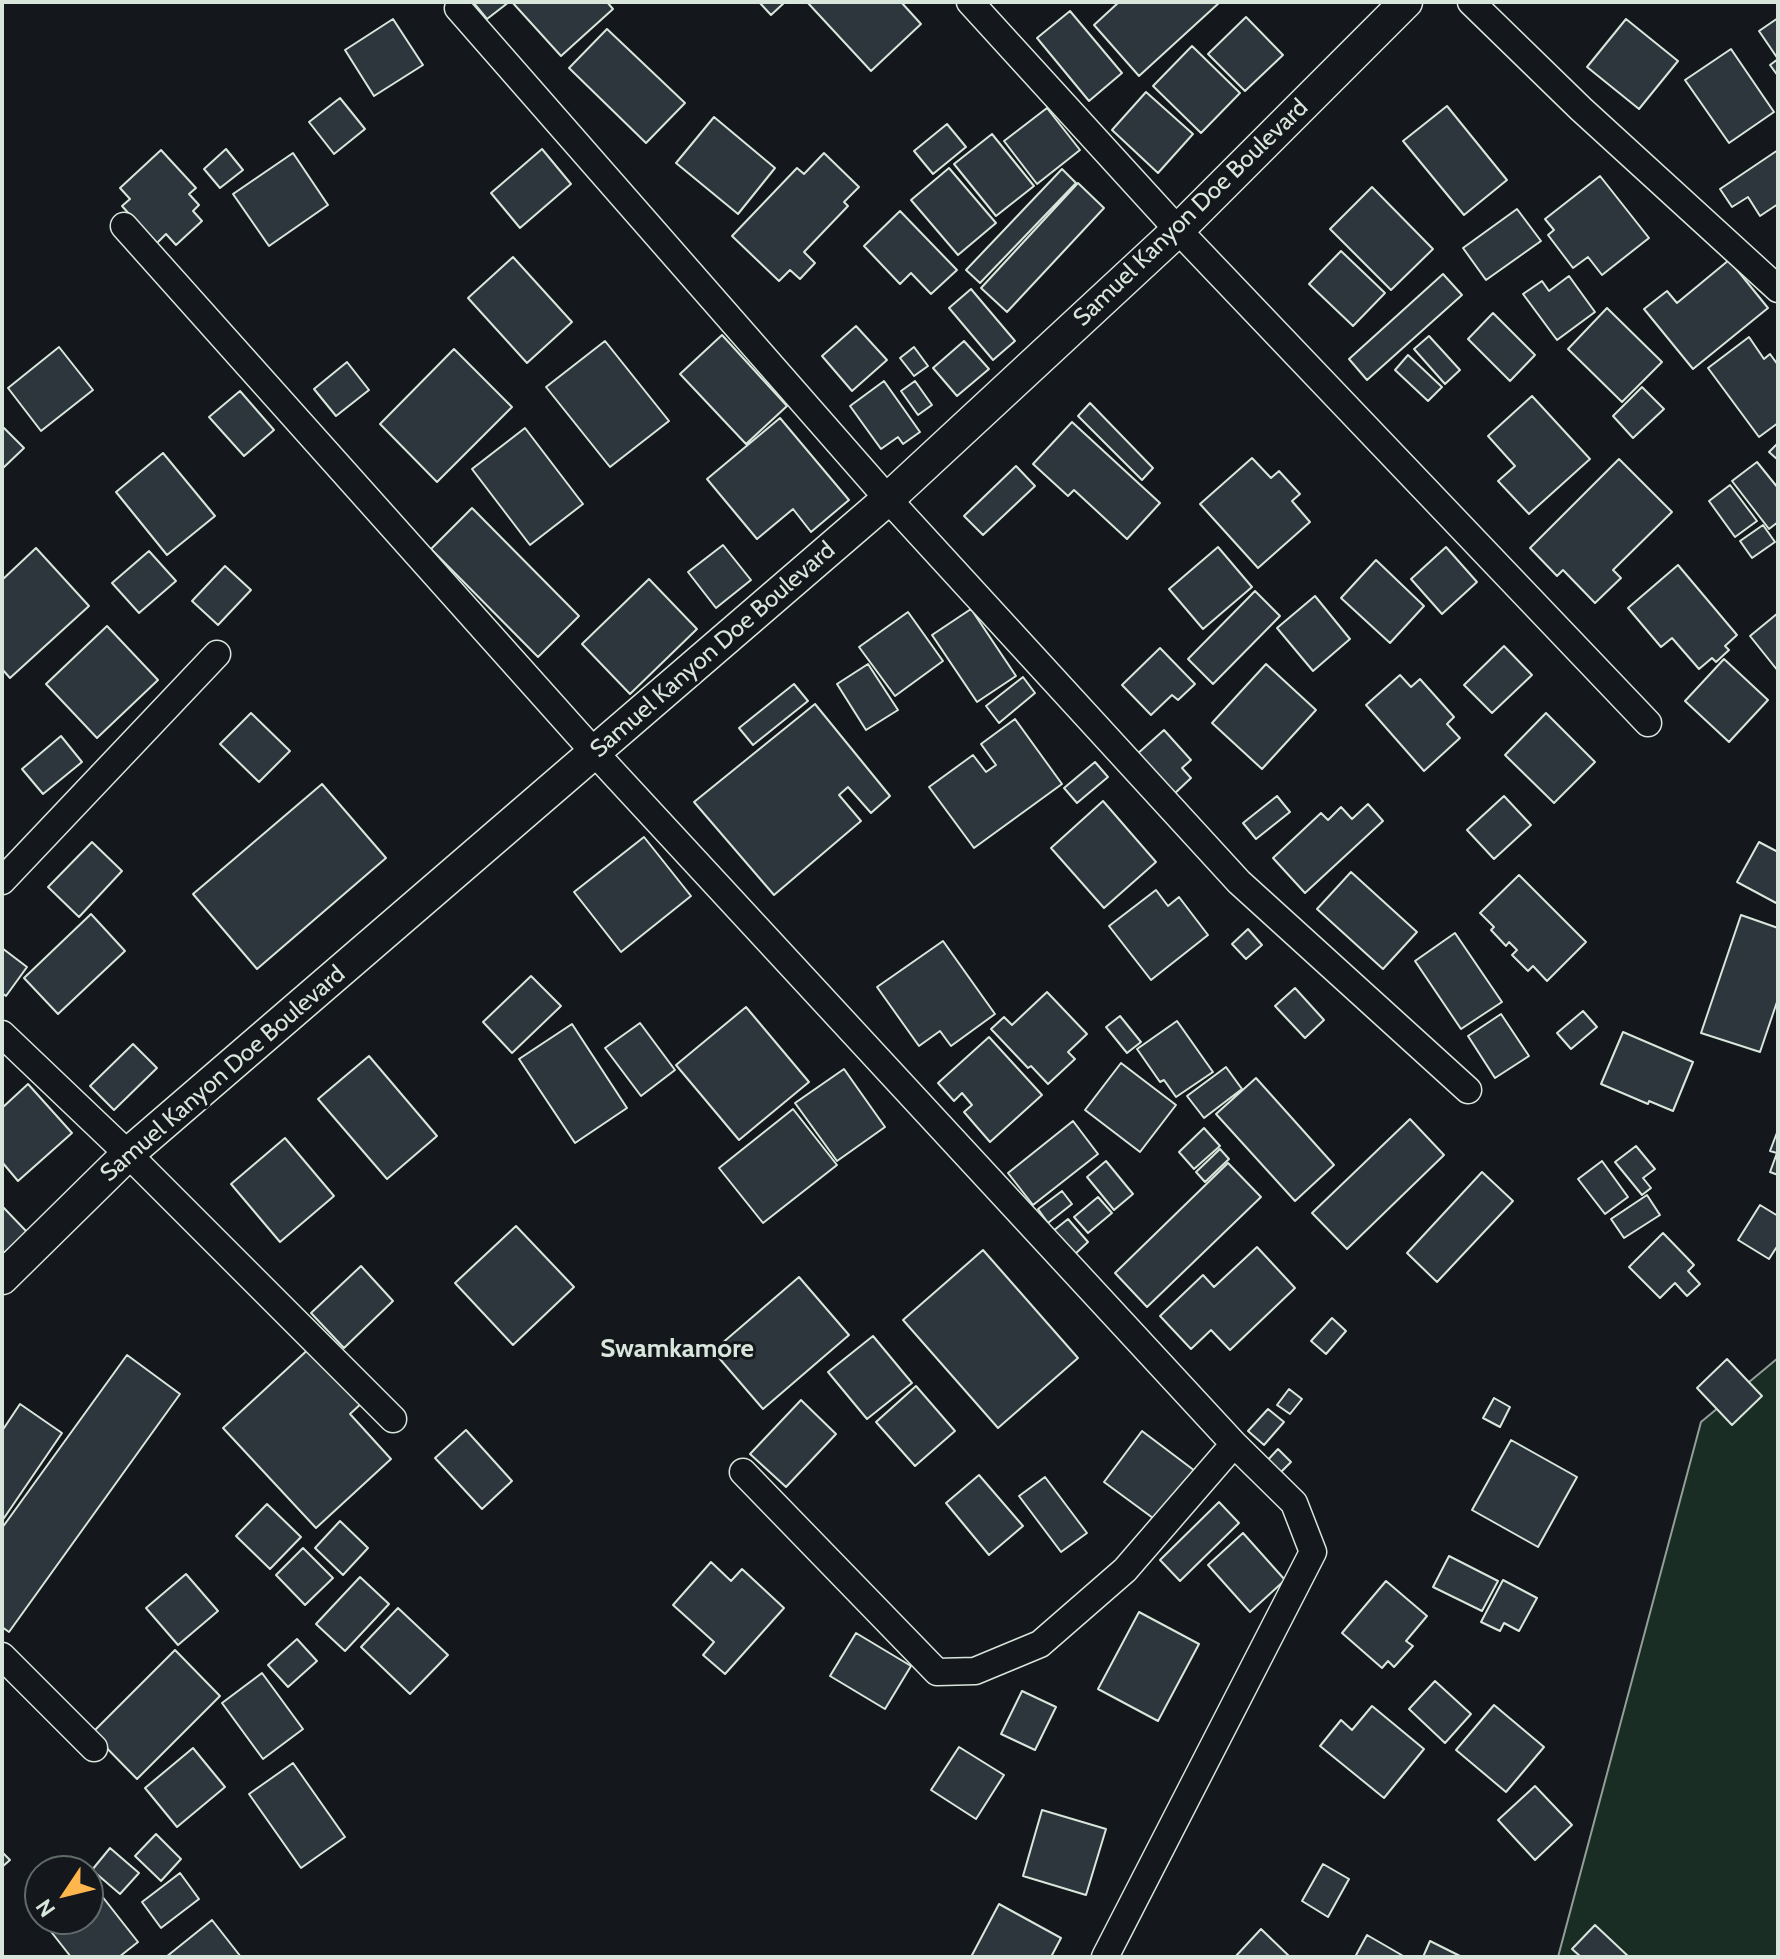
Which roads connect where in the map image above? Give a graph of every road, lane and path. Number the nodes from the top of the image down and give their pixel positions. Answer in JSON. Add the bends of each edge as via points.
{"nodes":[{"id":1,"x":970,"y":2,"type":"edge"},
{"id":2,"x":1406,"y":2,"type":"edge"},
{"id":3,"x":1471,"y":2,"type":"edge"},
{"id":4,"x":458,"y":8,"type":"dead end"},
{"id":5,"x":124,"y":226,"type":"dead end"},
{"id":6,"x":1178,"y":230,"type":"junction"},
{"id":7,"x":1777,"y":286,"type":"edge"},
{"id":8,"x":888,"y":499,"type":"junction"},
{"id":9,"x":217,"y":654,"type":"dead end"},
{"id":10,"x":1648,"y":723,"type":"dead end"},
{"id":11,"x":595,"y":753,"type":"junction"},
{"id":12,"x":2,"y":881,"type":"edge"},
{"id":13,"x":2,"y":1034,"type":"edge"},
{"id":14,"x":1468,"y":1090,"type":"dead end"},
{"id":15,"x":128,"y":1154,"type":"junction"},
{"id":16,"x":2,"y":1278,"type":"edge"},
{"id":17,"x":393,"y":1419,"type":"dead end"},
{"id":18,"x":1234,"y":1444,"type":"junction"},
{"id":19,"x":743,"y":1472,"type":"dead end"},
{"id":20,"x":2,"y":1656,"type":"edge"},
{"id":21,"x":94,"y":1748,"type":"dead end"},
{"id":22,"x":1105,"y":1957,"type":"edge"}],
"edges":[{"from":1,"to":6,"type":"street"},
{"from":2,"to":6,"type":"street","name":"Samuel Kanyon Doe Boulevard"},
{"from":3,"to":7,"type":"street"},
{"from":4,"to":8,"type":"street"},
{"from":5,"to":11,"type":"street"},
{"from":6,"to":8,"type":"street","name":"Samuel Kanyon Doe Boulevard"},
{"from":6,"to":10,"type":"street"},
{"from":8,"to":11,"type":"street","name":"Samuel Kanyon Doe Boulevard"},
{"from":8,"to":14,"type":"street","via":[[1239,882]]},
{"from":9,"to":12,"type":"street"},
{"from":11,"to":15,"type":"street","name":"Samuel Kanyon Doe Boulevard"},
{"from":11,"to":18,"type":"street"},
{"from":13,"to":15,"type":"street"},
{"from":15,"to":16,"type":"street","name":"Samuel Kanyon Doe Boulevard"},
{"from":15,"to":17,"type":"street"},
{"from":18,"to":19,"type":"street","via":[[1125,1570],[1040,1644],[975,1671],[937,1672]]},
{"from":18,"to":22,"type":"street","via":[[1294,1503],[1313,1552]]},
{"from":20,"to":21,"type":"street"}]}
